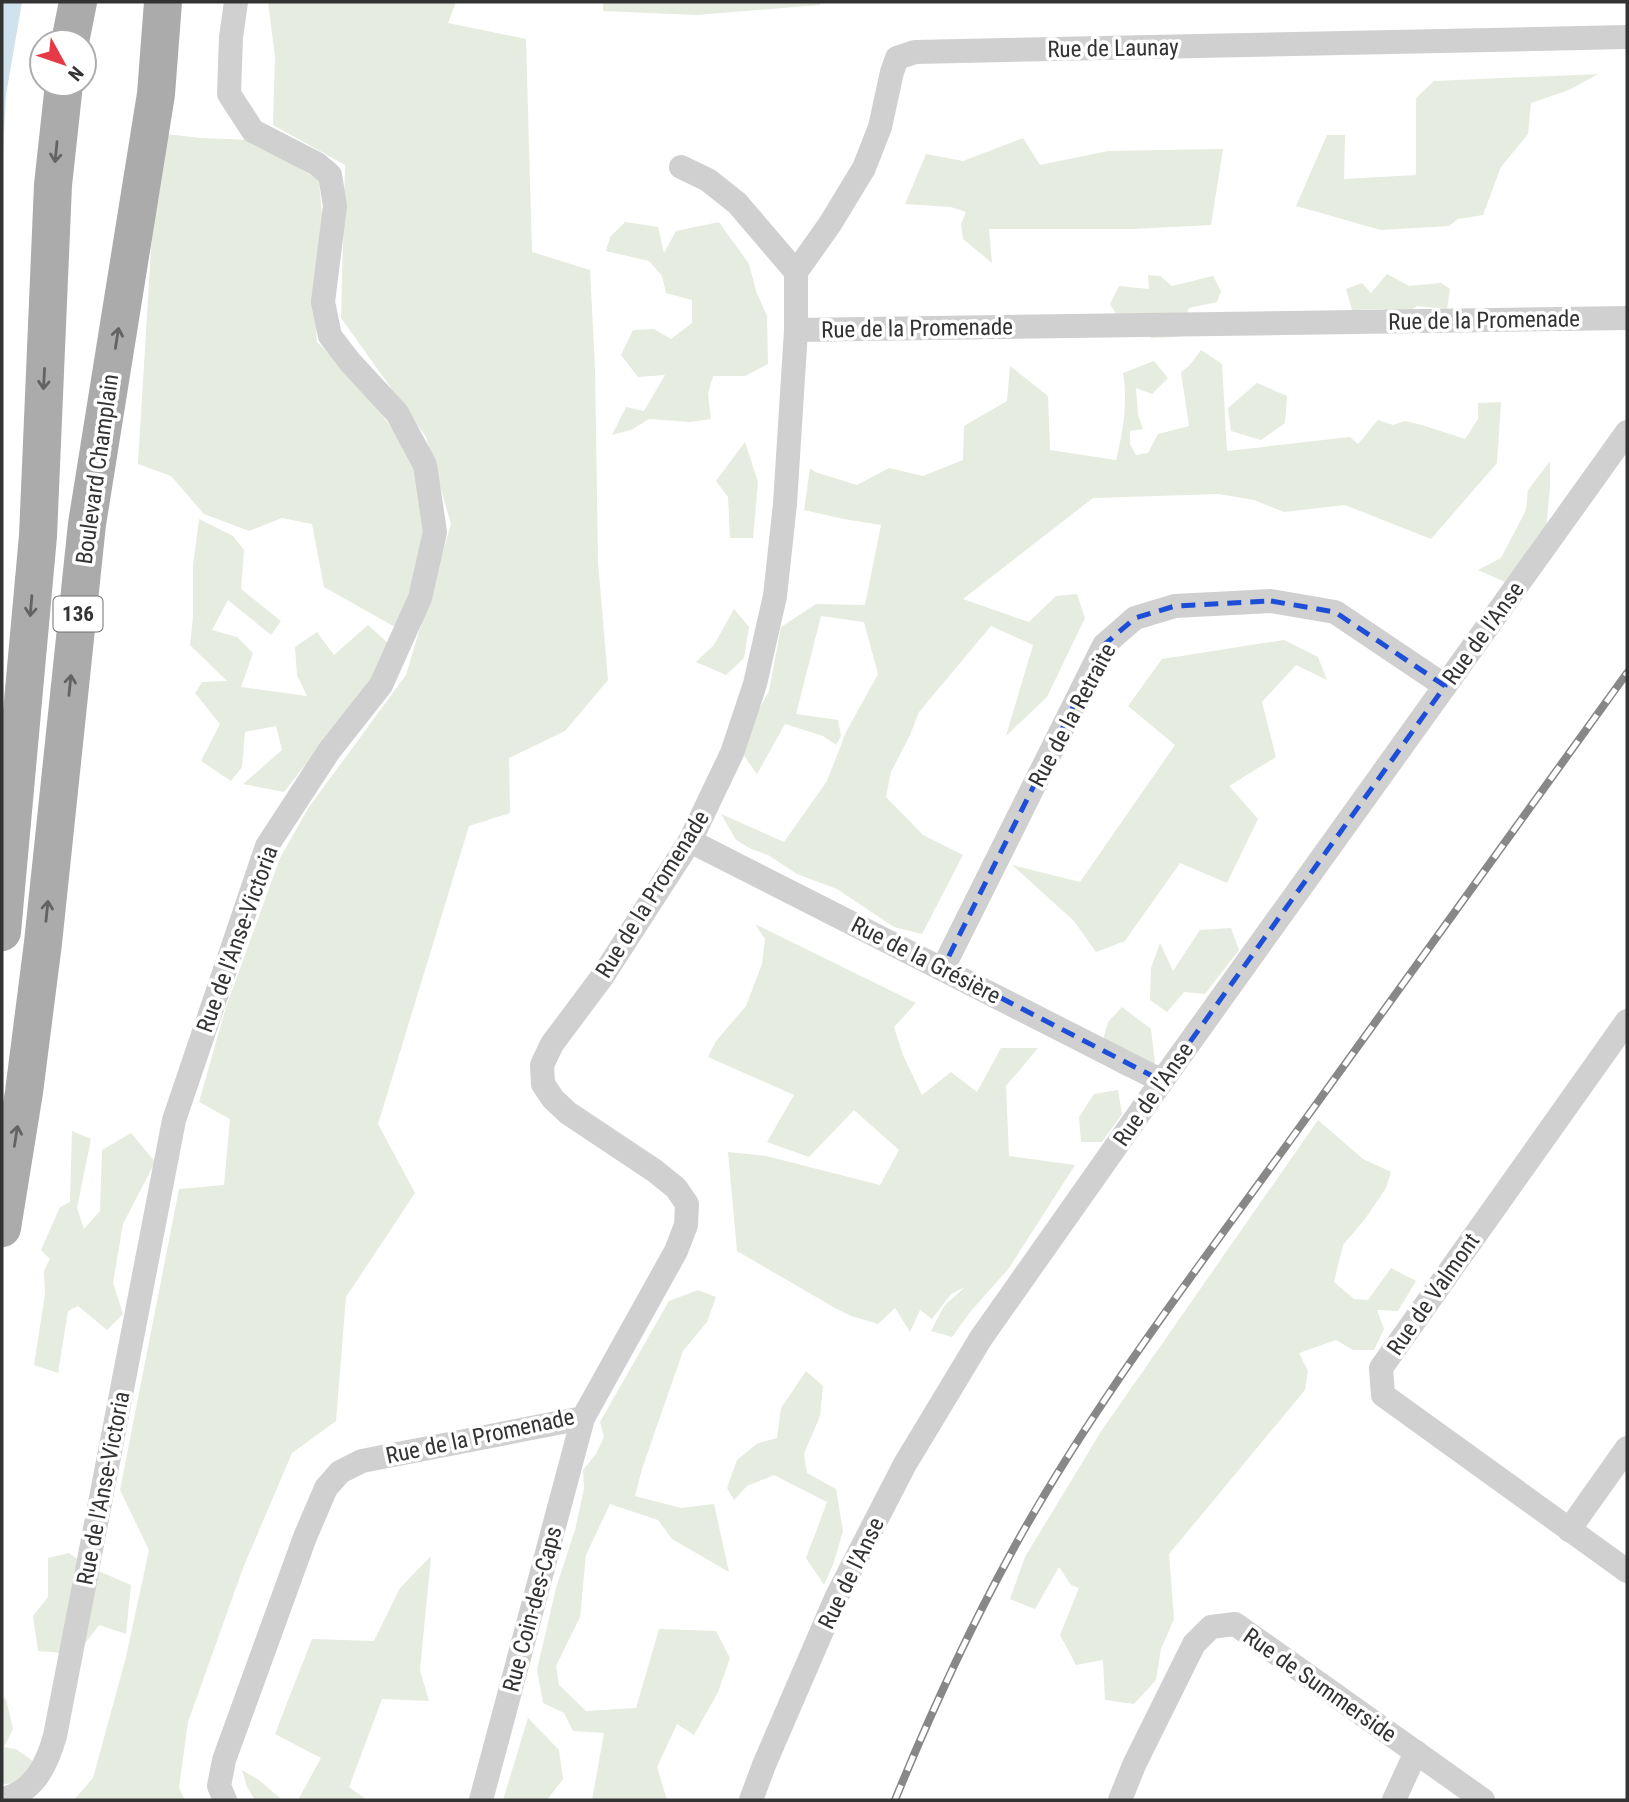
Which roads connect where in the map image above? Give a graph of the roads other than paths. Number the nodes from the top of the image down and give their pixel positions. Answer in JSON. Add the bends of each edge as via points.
{"nodes":[{"id":1,"x":78,"y":2,"type":"edge"},
{"id":2,"x":163,"y":2,"type":"edge"},
{"id":3,"x":236,"y":2,"type":"edge"},
{"id":4,"x":73,"y":28,"type":"edge"},
{"id":5,"x":1627,"y":37,"type":"edge"},
{"id":6,"x":62,"y":98,"type":"edge"},
{"id":7,"x":681,"y":167,"type":"dead end"},
{"id":8,"x":796,"y":272,"type":"junction"},
{"id":9,"x":1627,"y":318,"type":"edge"},
{"id":10,"x":796,"y":330,"type":"junction"},
{"id":11,"x":1627,"y":432,"type":"edge"},
{"id":12,"x":1445,"y":686,"type":"junction"},
{"id":13,"x":690,"y":841,"type":"junction"},
{"id":14,"x":2,"y":932,"type":"edge"},
{"id":15,"x":943,"y":968,"type":"junction"},
{"id":16,"x":1627,"y":1021,"type":"edge"},
{"id":17,"x":1162,"y":1081,"type":"junction"},
{"id":18,"x":2,"y":1228,"type":"edge"},
{"id":19,"x":583,"y":1418,"type":"junction"},
{"id":20,"x":1627,"y":1448,"type":"edge"},
{"id":21,"x":1569,"y":1530,"type":"junction"},
{"id":22,"x":1627,"y":1571,"type":"edge"},
{"id":23,"x":1416,"y":1752,"type":"junction"},
{"id":24,"x":2,"y":1799,"type":"edge"},
{"id":25,"x":225,"y":1800,"type":"edge"},
{"id":26,"x":481,"y":1800,"type":"edge"},
{"id":27,"x":751,"y":1800,"type":"edge"},
{"id":28,"x":1120,"y":1800,"type":"edge"},
{"id":29,"x":1394,"y":1800,"type":"edge"},
{"id":30,"x":1483,"y":1800,"type":"edge"}],
"edges":[{"from":1,"to":4,"type":"main road"},
{"from":18,"to":2,"type":"main road","name":"Boulevard Champlain","number":"136","one_way":true,"via":[[43,943],[87,524],[156,94]]},
{"from":3,"to":24,"type":"street","name":"Rue de l'Anse-Victoria","via":[[229,94],[253,131],[330,175],[335,206],[323,302],[330,336],[397,414],[425,465],[435,531],[420,598],[381,685],[329,751],[267,846],[174,1120],[55,1736],[31,1785]]},
{"from":5,"to":8,"type":"street","name":"Rue de Launay","via":[[915,52],[897,58],[880,127],[864,168]]},
{"from":6,"to":14,"type":"main road","number":"136","one_way":true,"via":[[53,185],[37,536]]},
{"from":7,"to":8,"type":"street","via":[[708,180],[737,203]]},
{"from":8,"to":10,"type":"street"},
{"from":9,"to":10,"type":"street","name":"Rue de la Promenade"},
{"from":10,"to":13,"type":"street","name":"Rue de la Promenade","via":[[775,596],[755,684],[736,741]]},
{"from":11,"to":12,"type":"street","name":"Rue de l'Anse"},
{"from":12,"to":15,"type":"street","name":"Rue de la Retraite","via":[[1335,612],[1271,601],[1175,606],[1135,618],[1104,645]]},
{"from":12,"to":17,"type":"street","name":"Rue de l'Anse"},
{"from":13,"to":15,"type":"street","name":"Rue de la Grésière"},
{"from":13,"to":19,"type":"street","name":"Rue de la Promenade","via":[[542,1065],[543,1084],[553,1099],[655,1171],[687,1203],[686,1225],[676,1251]]},
{"from":15,"to":17,"type":"street","name":"Rue de la Grésière"},
{"from":16,"to":21,"type":"street","name":"Rue de Valmont","via":[[1381,1368],[1383,1395]]},
{"from":17,"to":27,"type":"street","name":"Rue de l'Anse","via":[[981,1338],[905,1464],[837,1596]]},
{"from":19,"to":25,"type":"street","name":"Rue de la Promenade","via":[[362,1461],[340,1472],[326,1488],[305,1537],[224,1760],[219,1786]]},
{"from":19,"to":26,"type":"street","name":"Rue Coin-des-Caps"},
{"from":20,"to":21,"type":"street"},
{"from":21,"to":22,"type":"street","name":"Rue de Valmont"},
{"from":23,"to":28,"type":"street","name":"Rue de Summerside","via":[[1235,1624],[1211,1627],[1194,1644]]},
{"from":23,"to":29,"type":"street"},
{"from":23,"to":30,"type":"street","name":"Rue de Summerside"}]}
